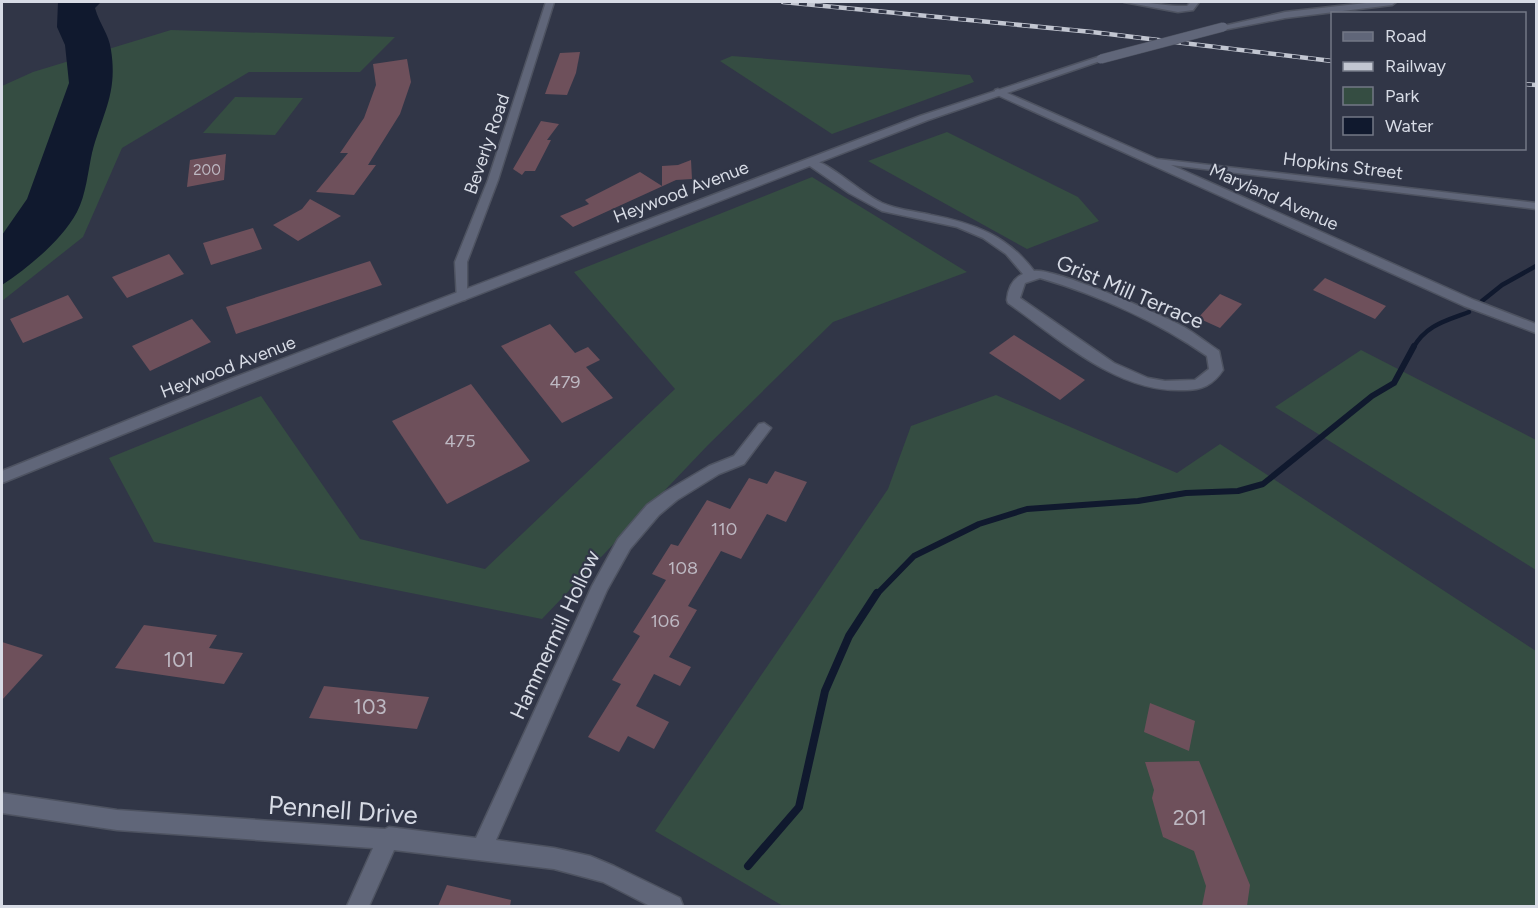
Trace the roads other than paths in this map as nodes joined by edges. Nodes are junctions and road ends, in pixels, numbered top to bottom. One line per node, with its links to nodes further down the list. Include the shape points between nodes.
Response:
1 (550, 2): 10 (street, Beverly Road, via 493,180 460,262)
2 (1128, 2): 3 (street, via 1173,9 1190,8)
3 (1195, 2)
4 (1392, 2): 5 (street, Heywood Avenue, bridge, via 1223,27 1101,59)
5 (998, 92): 6 (street, Maryland Avenue); 7 (street, Heywood Avenue)
6 (1146, 160): 8 (street, Hopkins Street); 11 (street, Maryland Avenue)
7 (811, 162): 9 (street, Grist Mill Terrace, via 873,203 899,213 966,226 996,239 1017,254); 10 (street, Heywood Avenue)
8 (1536, 206)
9 (1030, 275): 9 (street, Grist Mill Terrace, via 1016,283 1013,300 1126,375 1164,386 1184,387 1205,382 1216,370 1214,354 1185,334 1071,283 1049,275)
10 (461, 297): 13 (street, Heywood Avenue)
11 (1536, 329)
12 (764, 428): 16 (street, Hammermill Hollow, via 739,460 671,496 653,510 624,544 600,586)
13 (2, 477)
14 (2, 803): 15 (street, Pennell Drive, via 72,816 178,826)
15 (388, 837): 16 (street, Pennell Drive); 17 (street)
16 (482, 849): 18 (street, Pennell Drive, via 534,855 606,873)
17 (358, 906)
18 (672, 906)

